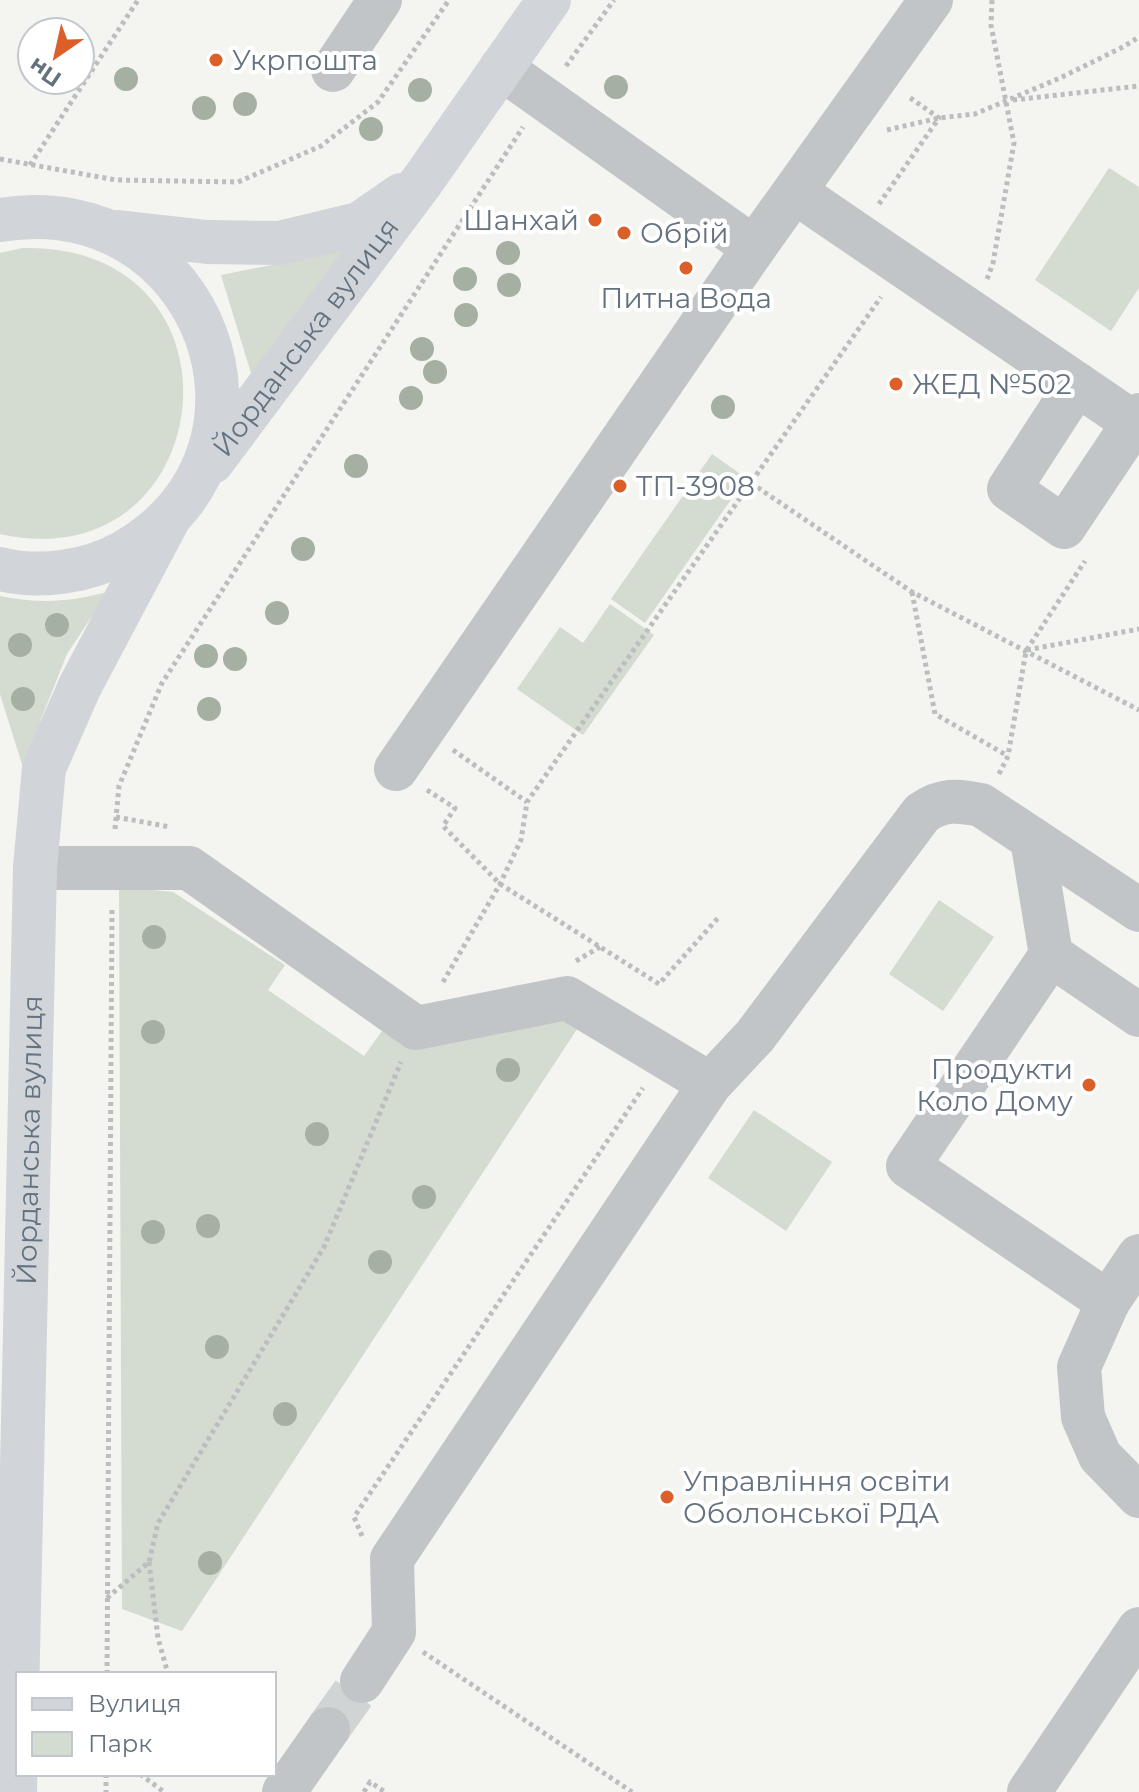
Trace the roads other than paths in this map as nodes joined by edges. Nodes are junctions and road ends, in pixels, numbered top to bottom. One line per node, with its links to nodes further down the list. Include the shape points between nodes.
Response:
1 (380, 0): 5 (lane)
2 (549, 0): 4 (main road, Йорданська вулиця)
3 (931, 0): 7 (lane)
4 (501, 68): 6 (main road, Йорданська вулиця); 12 (lane)
5 (333, 70)
6 (423, 180): 11 (main road, Йорданська вулиця, via 359,224 280,243 207,242); 15 (main road, Йорданська вулиця)
7 (795, 192): 12 (lane); 13 (lane)
8 (0, 207): 9 (main road)
9 (49, 216): 10 (main road); 11 (main road)
10 (0, 220)
11 (110, 231): 15 (main road, via 162,266 199,315 210,344 217,405 213,436 203,466)
12 (754, 248): 17 (lane)
13 (1077, 384): 14 (lane); 14 (lane, via 1009,489 1064,527)
14 (1136, 419)
15 (179, 505): 16 (main road, via 142,541 110,559 40,574); 19 (main road, Йорданська вулиця, via 80,686 44,768)
16 (0, 569)
17 (396, 769)
18 (1032, 839): 20 (lane); 21 (lane); 23 (lane, via 981,805 937,802 922,813 755,1036)
19 (35, 868): 23 (lane, via 189,868 416,1028 567,998); 28 (main road, Йорданська вулиця)
20 (1139, 910)
21 (1051, 955): 22 (lane); 25 (lane, via 908,1166)
22 (1139, 1015)
23 (710, 1084): 29 (lane, via 392,1559 394,1632)
24 (1139, 1256): 25 (lane)
25 (1108, 1302): 26 (lane, via 1079,1367 1083,1417 1100,1456)
26 (1139, 1496)
27 (1139, 1629): 34 (lane)
28 (18, 1672)
29 (362, 1681)
30 (328, 1729): 33 (lane)
31 (16, 1746): 32 (main road, Йорданська вулиця)
32 (15, 1792)
33 (284, 1792)
34 (1029, 1792)

